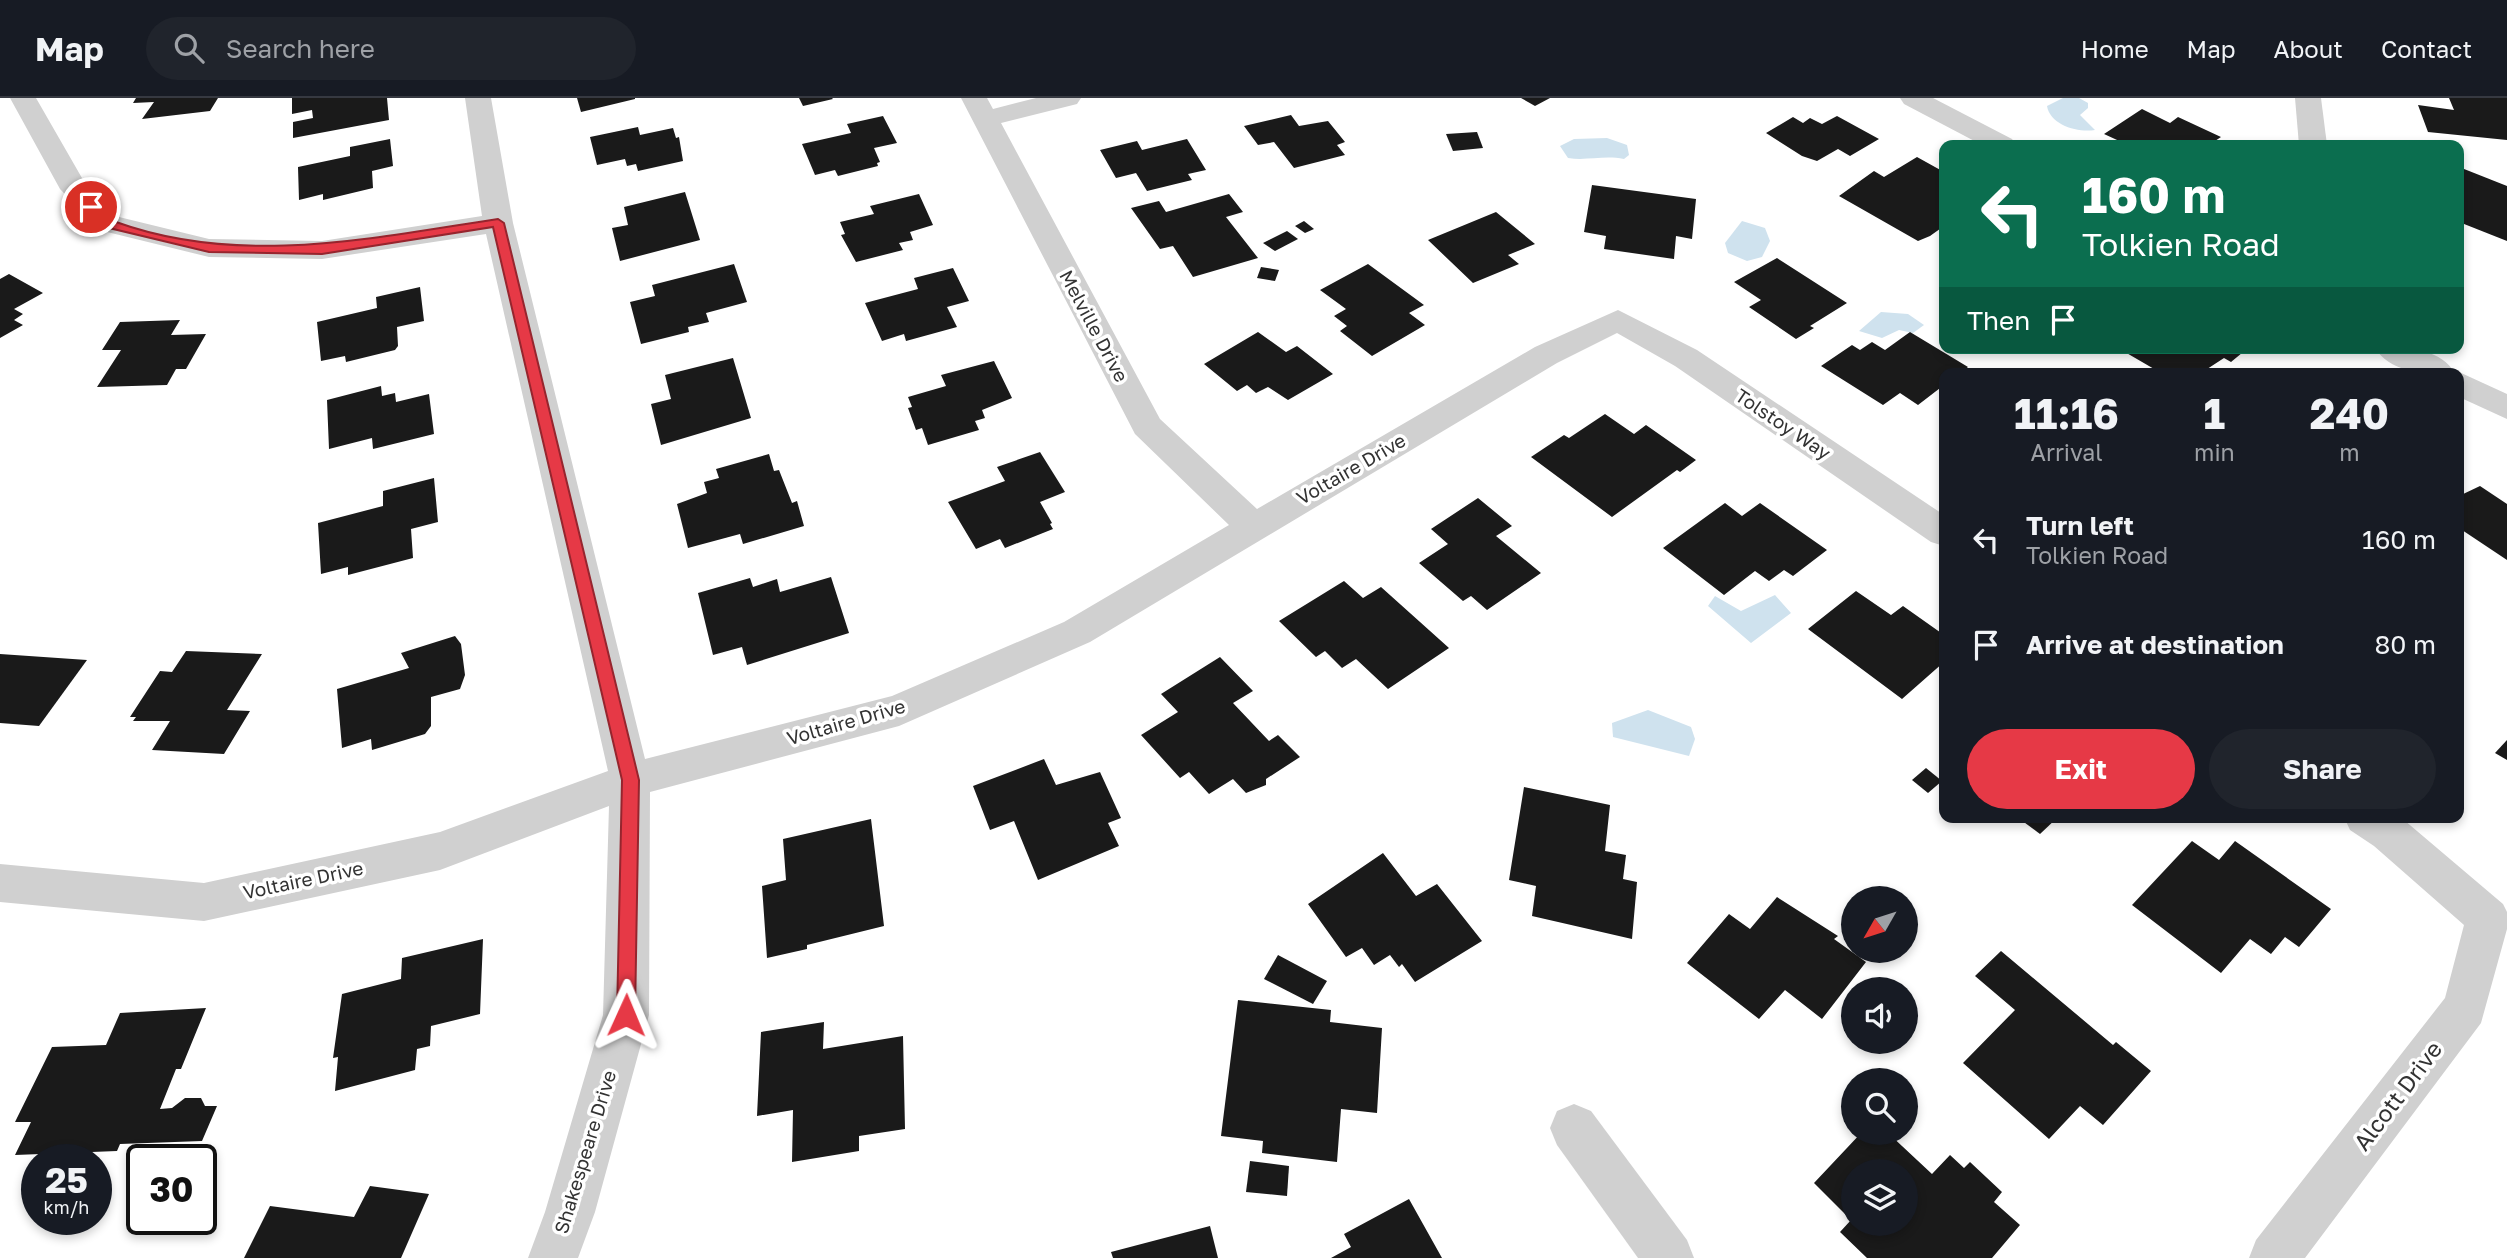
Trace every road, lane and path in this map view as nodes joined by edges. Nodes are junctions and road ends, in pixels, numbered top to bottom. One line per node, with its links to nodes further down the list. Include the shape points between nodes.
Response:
1 (23, 98): 9 (street, via 74,189 109,224 209,248 322,250)
2 (478, 98): 9 (street, Shakespeare Drive)
3 (1069, 98): 6 (street)
4 (1913, 98): 7 (street)
5 (2308, 98): 8 (street)
6 (979, 108): 15 (street, Melville Drive, via 1147,426)
7 (1993, 140)
8 (2312, 140)
9 (498, 223): 17 (street, Shakespeare Drive)
10 (1618, 320): 15 (street, Voltaire Drive, via 1546,355); 16 (street, Tolstoy Way, via 1686,358)
11 (2403, 354): 12 (street)
12 (2429, 368)
13 (2464, 386): 14 (street)
14 (2507, 408)
15 (1252, 526): 17 (street, Voltaire Drive, via 1077,632 900,710)
16 (1939, 530)
17 (631, 780): 19 (street, Voltaire Drive, via 440,851 204,902); 21 (street, Shakespeare Drive, via 626,1015 570,1212)
18 (2374, 823): 23 (street, Alcott Drive, via 2488,918 2465,1008)
19 (0, 884)
20 (1574, 1128): 22 (street)
21 (552, 1258)
22 (1669, 1258)
23 (2274, 1258)

